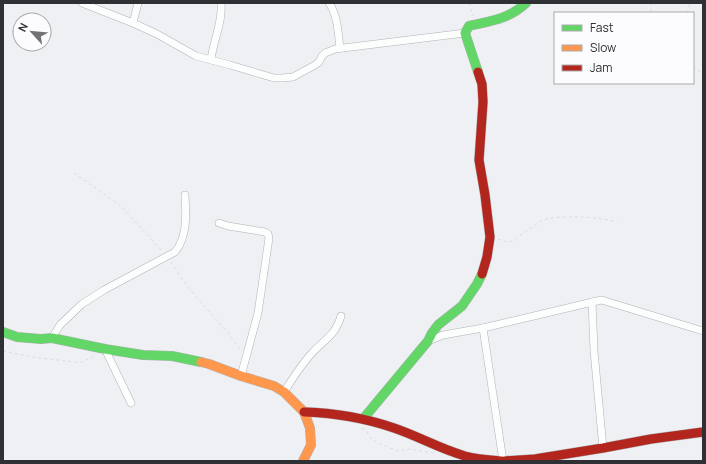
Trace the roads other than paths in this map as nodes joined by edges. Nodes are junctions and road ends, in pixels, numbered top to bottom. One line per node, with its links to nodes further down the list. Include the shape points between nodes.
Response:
1 (82, 3): 6 (street)
2 (138, 3): 6 (street)
3 (221, 3): 9 (street, via 218,33)
4 (329, 3): 8 (street, via 336,18)
5 (526, 3): 7 (street, via 507,17 467,28)
6 (133, 23): 9 (street, via 196,56)
7 (465, 33): 8 (street); 18 (street, via 482,84 479,160 490,237 487,258 477,284 462,306 438,325)
8 (340, 48): 9 (street, via 325,53 317,63 296,75 282,78)
9 (211, 60)
10 (185, 194): 17 (street, via 184,234 175,252 82,304 60,325)
11 (219, 223): 20 (street, via 265,232 269,238 258,313)
12 (592, 302): 14 (street); 15 (street, via 605,300); 26 (street)
13 (341, 316): 21 (street, via 334,332 304,362)
14 (483, 328): 18 (street, via 443,335); 28 (street)
15 (703, 331)
16 (3, 332): 17 (street, via 17,337)
17 (52, 338): 19 (street)
18 (428, 341): 24 (street)
19 (105, 350): 20 (street, via 172,356 209,364); 22 (street)
20 (241, 376): 21 (street, via 274,386)
21 (284, 392): 23 (street)
22 (131, 403)
23 (304, 412): 24 (street, via 321,412); 27 (street, via 312,437)
24 (362, 423): 28 (street, via 394,428 474,458)
25 (703, 432): 26 (street)
26 (603, 448): 28 (street)
27 (303, 461)
28 (503, 461)

